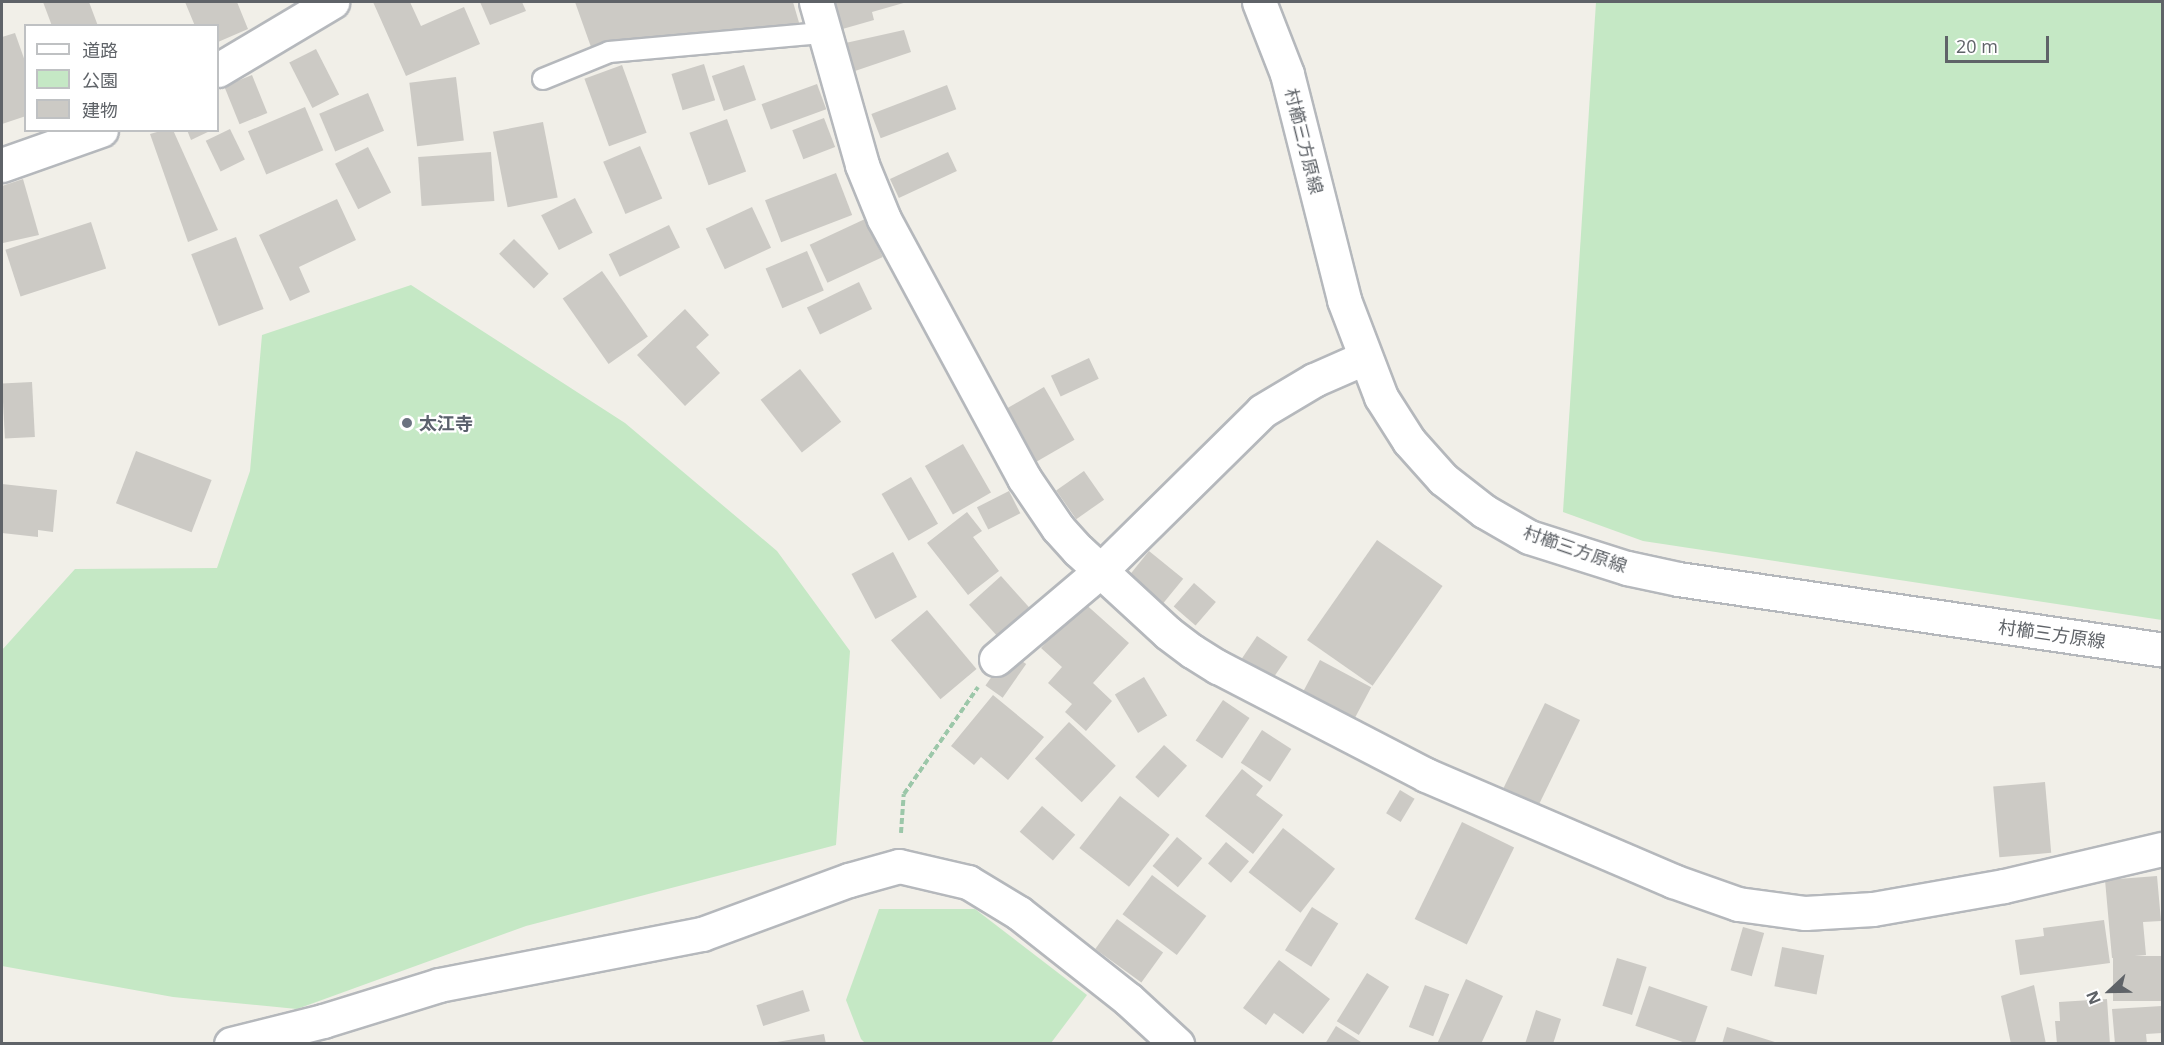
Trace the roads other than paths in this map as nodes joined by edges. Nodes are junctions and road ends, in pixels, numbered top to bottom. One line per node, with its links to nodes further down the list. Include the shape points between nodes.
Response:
1 (332, 2): 5 (street)
2 (816, 2): 4 (street)
3 (1259, 2): 9 (street, 村櫛三方原線, via 1287,74 1344,300)
4 (824, 33): 6 (lane, via 609,52); 10 (street, via 862,165 884,219 1024,478 1058,528)
5 (219, 69)
6 (543, 79)
7 (95, 132): 8 (street)
8 (2, 165)
9 (1365, 358): 10 (street, via 1305,384 1262,411); 11 (street, 村櫛三方原線, via 1381,397 1409,441 1443,479 1484,512 1529,537 1678,579)
10 (1099, 572): 12 (street); 13 (street, via 1168,633 1218,668 1426,775 1673,881 1738,904 1805,914 1873,909 2004,886)
11 (2163, 650)
12 (996, 659)
13 (2163, 849)
14 (231, 1044): 15 (street, via 323,1022 439,985 702,934 849,880 899,866 968,882 1019,913 1128,999)
15 (1177, 1044)

